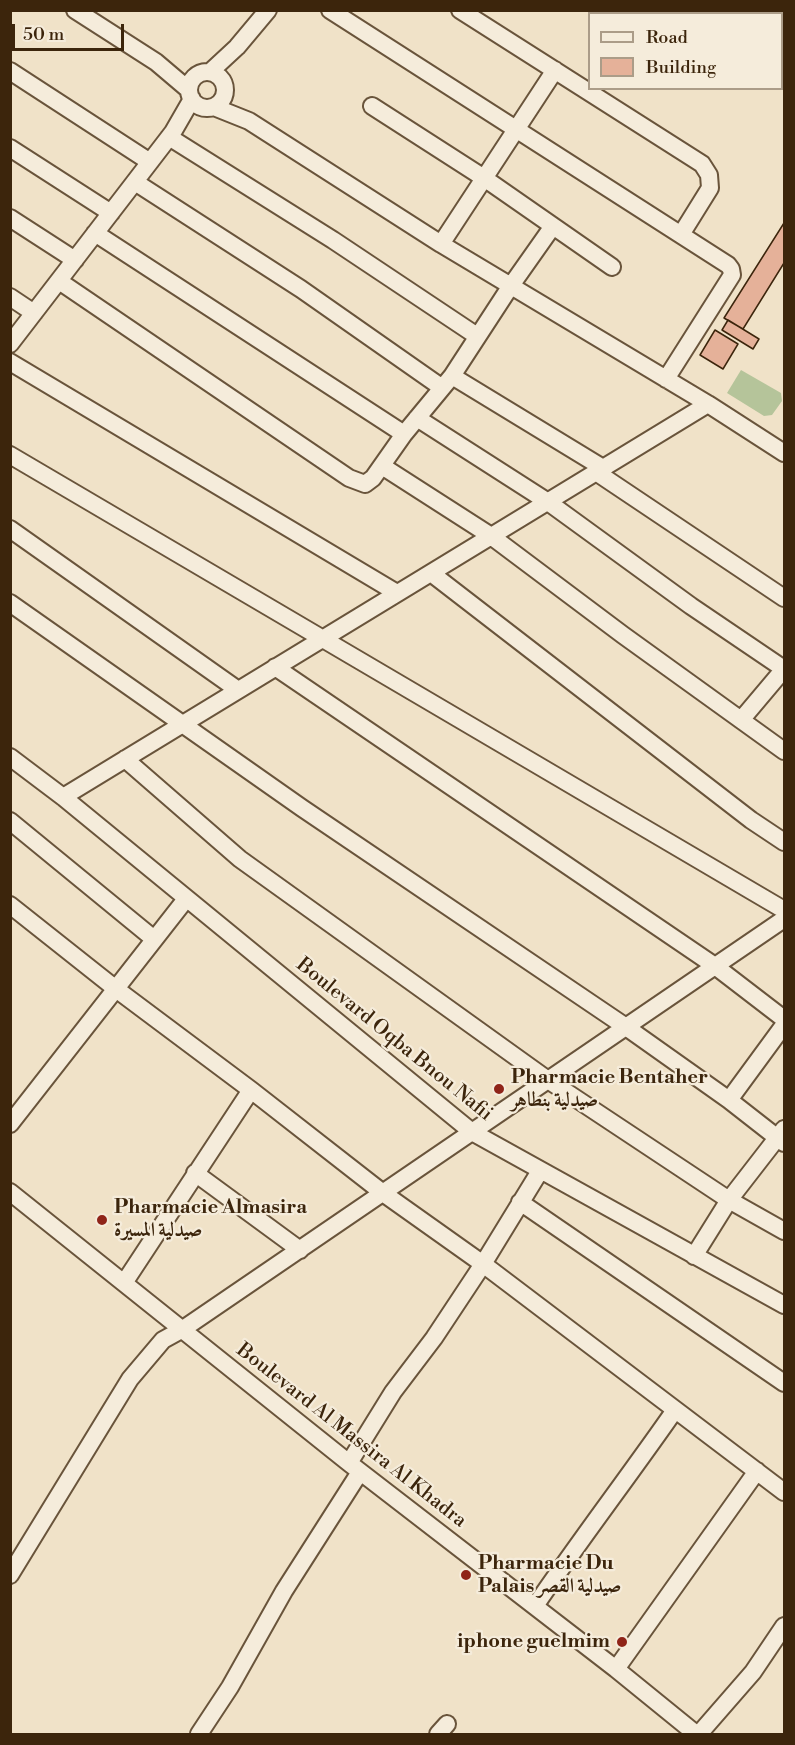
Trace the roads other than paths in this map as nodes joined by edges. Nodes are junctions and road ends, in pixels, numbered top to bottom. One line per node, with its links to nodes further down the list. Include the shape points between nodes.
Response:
1 (75, 10): 7 (street)
2 (268, 10): 7 (street)
3 (330, 10): 9 (street)
4 (460, 10): 6 (street)
5 (10, 70): 12 (street)
6 (555, 70): 9 (street); 19 (street, via 702,164 709,175 710,188)
7 (207, 91): 10 (street); 20 (street)
8 (372, 106): 13 (street)
9 (517, 128): 13 (street); 19 (street)
10 (171, 134): 12 (street); 27 (street)
11 (10, 148): 15 (street)
12 (150, 162): 14 (street)
13 (484, 178): 17 (street); 20 (street)
14 (135, 182): 15 (street); 31 (street)
15 (111, 213): 18 (street)
16 (10, 218): 21 (street)
17 (553, 226): 22 (street); 24 (street)
18 (95, 233): 21 (street); 34 (street)
19 (682, 233): 30 (street, via 728,265 732,275)
20 (441, 244): 24 (street)
21 (75, 260): 23 (street)
22 (612, 267)
23 (59, 281): 26 (street); 37 (street, via 349,478 365,484)
24 (510, 286): 27 (street); 30 (street)
25 (10, 297): 26 (street)
26 (34, 313): 28 (street)
27 (477, 336): 31 (street)
28 (10, 344)
29 (10, 362): 43 (street)
30 (666, 379): 32 (street)
31 (446, 382): 33 (street); 38 (street)
32 (708, 404): 35 (street); 38 (street)
33 (417, 418): 34 (street); 39 (street)
34 (404, 434): 37 (street)
35 (784, 453)
36 (10, 455): 46 (street)
37 (382, 466): 41 (street)
38 (599, 470): 39 (street); 44 (street)
39 (548, 502): 41 (street); 48 (street)
40 (10, 529): 49 (street)
41 (491, 536): 42 (street); 50 (street)
42 (431, 573): 43 (street); 57 (street)
43 (397, 593): 46 (street)
44 (784, 598)
45 (10, 603): 51 (street)
46 (324, 638): 47 (street); 60 (street)
47 (275, 668): 49 (street); 63 (street)
48 (784, 669): 50 (street)
49 (238, 690): 51 (street)
50 (741, 720): 52 (street)
51 (183, 723): 54 (street); 66 (street)
52 (784, 751)
53 (10, 757): 55 (street, Boulevard Oqba Bnou Nafii)
54 (125, 759): 55 (street); 67 (street, via 240,859)
55 (63, 797): 58 (street, Boulevard Oqba Bnou Nafii)
56 (10, 821): 62 (street)
57 (784, 842)
58 (186, 899): 62 (street); 71 (street, Boulevard Oqba Bnou Nafii)
59 (10, 905): 64 (street)
60 (784, 910)
61 (784, 919): 63 (street)
62 (154, 939): 64 (street)
63 (715, 966): 65 (street); 66 (street)
64 (116, 989): 68 (street); 70 (street)
65 (784, 1018): 69 (street)
66 (626, 1027): 67 (street); 69 (street)
67 (548, 1080): 71 (street); 77 (street)
68 (251, 1090): 74 (street); 76 (street)
69 (729, 1100): 72 (street)
70 (10, 1124)
71 (472, 1132): 73 (street, Boulevard Oqba Bnou Nafii); 76 (street)
72 (782, 1137): 77 (street)
73 (540, 1171): 78 (street); 81 (street, Boulevard Oqba Bnou Nafii)
74 (195, 1173): 80 (street); 83 (street)
75 (10, 1192): 83 (street, Boulevard Al Massira Al Khadra)
76 (383, 1193): 80 (street); 82 (street)
77 (729, 1200): 79 (street); 81 (street)
78 (520, 1202): 82 (street); 86 (street)
79 (784, 1231)
80 (300, 1250): 85 (street)
81 (694, 1256): 84 (street, Boulevard Oqba Bnou Nafii)
82 (483, 1264): 87 (street); 88 (street, via 393,1392)
83 (124, 1283): 85 (street, Boulevard Al Massira Al Khadra)
84 (784, 1305)
85 (183, 1329): 88 (street, Boulevard Al Massira Al Khadra); 91 (street, via 163,1340 130,1379)
86 (784, 1383)
87 (675, 1410): 89 (street); 92 (street)
88 (355, 1468): 92 (street, Boulevard Al Massira Al Khadra); 95 (street)
89 (757, 1471): 90 (street); 94 (street)
90 (782, 1484)
91 (10, 1575)
92 (535, 1606): 94 (street, Boulevard Al Massira Al Khadra)
93 (784, 1626): 96 (street, via 753,1672)
94 (616, 1669): 96 (street, Boulevard Al Massira Al Khadra)
95 (199, 1734)
96 (698, 1734)

